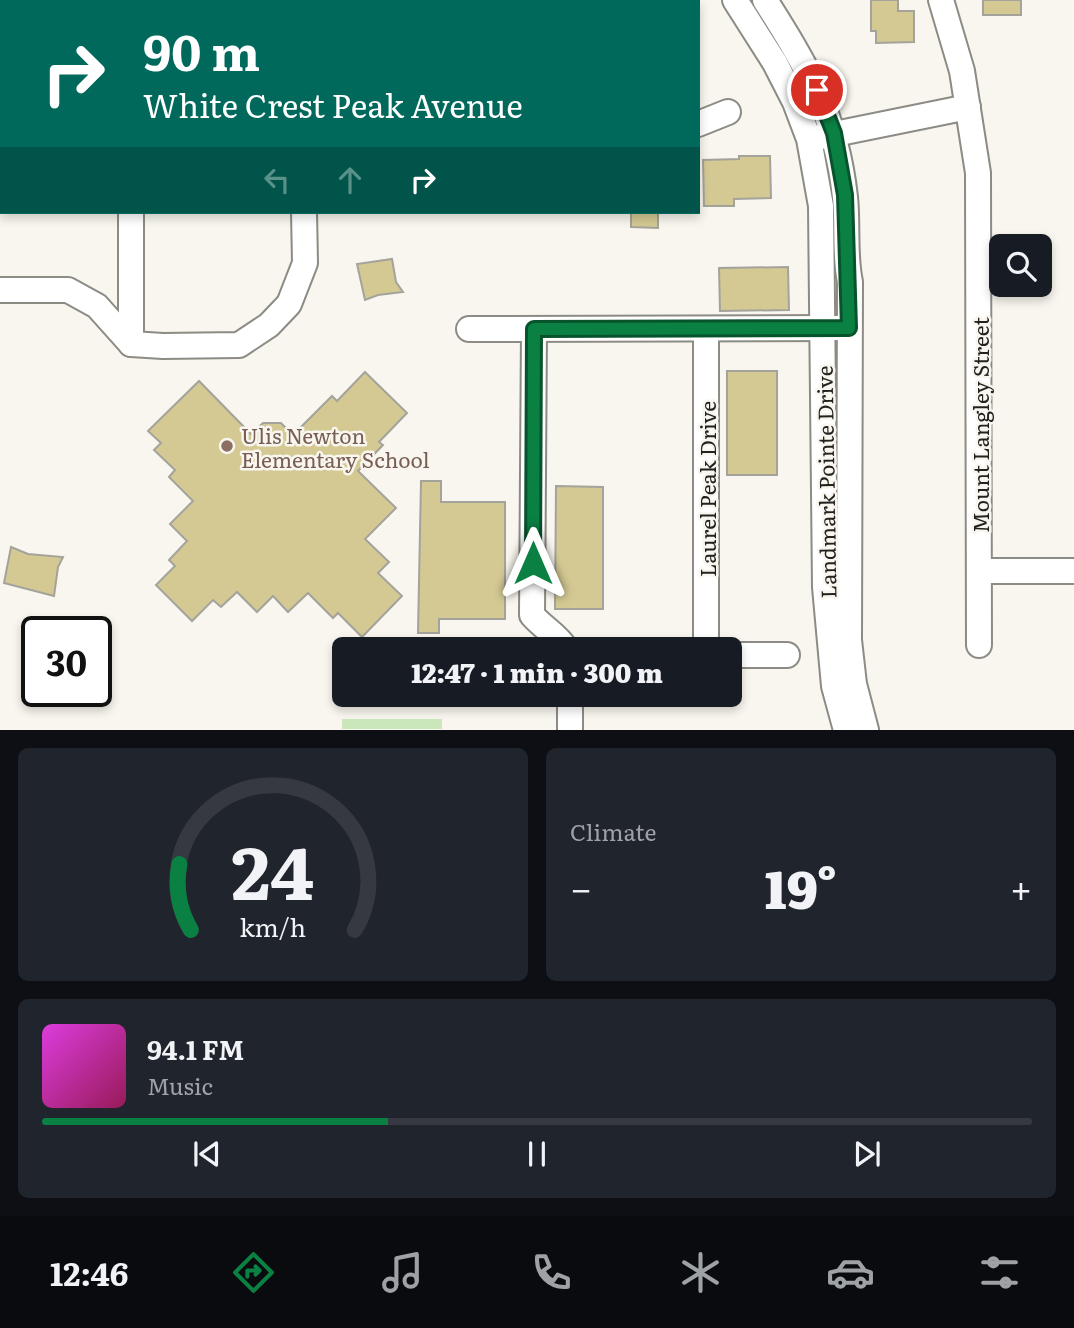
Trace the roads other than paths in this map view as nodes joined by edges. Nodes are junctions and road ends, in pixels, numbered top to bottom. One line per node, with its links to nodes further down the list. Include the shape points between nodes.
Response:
1 (735, 0): 8 (street, Landmark Pointe Drive, via 775,64)
2 (765, 0): 7 (street, Landmark Pointe Drive, via 810,76)
3 (941, 0): 4 (street, Mount Langley Street)
4 (968, 107): 7 (street); 18 (street, Mount Langley Street, via 978,173)
5 (728, 112): 6 (street)
6 (700, 123)
7 (834, 133): 8 (street); 13 (street, Landmark Pointe Drive, via 846,209)
8 (809, 139): 12 (street, Landmark Pointe Drive, via 821,206)
9 (131, 214): 17 (street)
10 (304, 214): 17 (street, via 305,263 289,304 269,325 239,345)
11 (0, 290): 17 (street, via 68,290 97,306)
12 (823, 328): 13 (street); 16 (street); 27 (street, Landmark Pointe Drive, via 825,587 834,686)
13 (849, 328): 28 (street, Landmark Pointe Drive, via 849,640)
14 (469, 329): 15 (street)
15 (534, 329): 16 (street); 20 (street, via 532,615)
16 (705, 329): 21 (street, Laurel Peak Drive)
17 (131, 344)
18 (980, 571): 19 (street); 22 (street, Mount Langley Street)
19 (1074, 571)
20 (558, 637)
21 (706, 637)
22 (979, 645)
23 (742, 655): 24 (street)
24 (787, 655)
25 (569, 707): 26 (street)
26 (570, 730)
27 (846, 730)
28 (866, 730)

